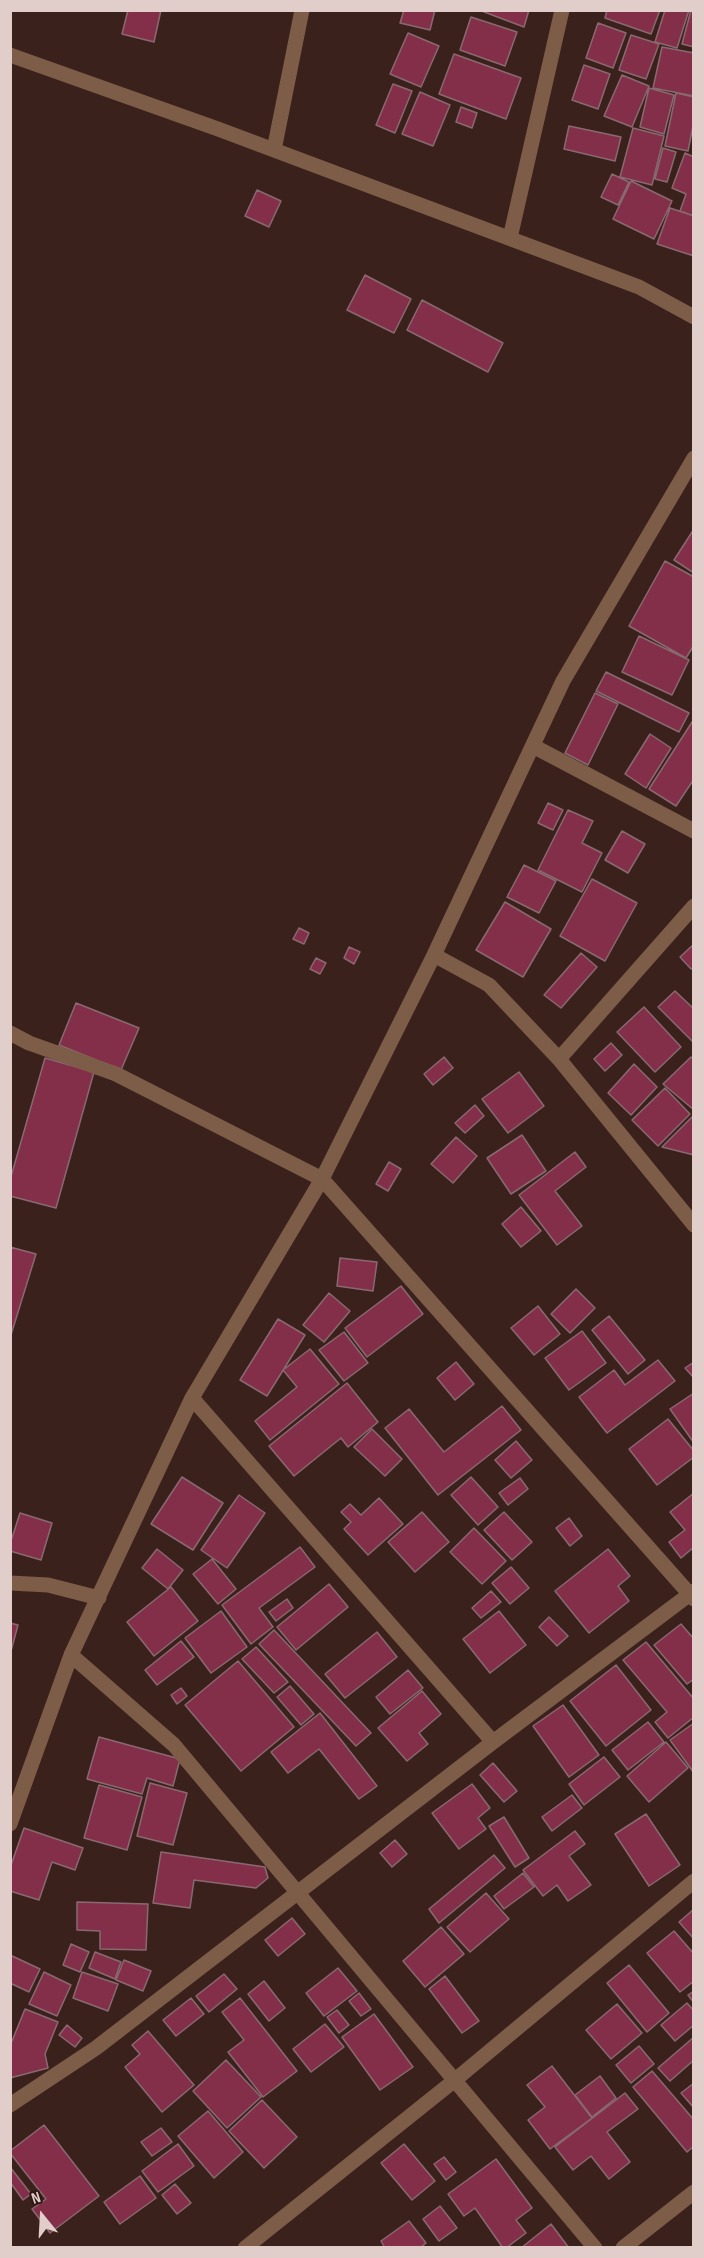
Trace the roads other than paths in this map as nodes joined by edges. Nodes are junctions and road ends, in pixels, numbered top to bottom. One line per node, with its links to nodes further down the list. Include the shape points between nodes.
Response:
1 (302, 10): 4 (street)
2 (562, 10): 5 (street)
3 (10, 55): 4 (street)
4 (274, 150): 5 (street)
5 (510, 238): 6 (street, via 639,287)
6 (693, 317)
7 (693, 458): 8 (street, via 563,681)
8 (532, 746): 9 (street); 11 (street)
9 (693, 831)
10 (693, 906): 13 (street)
11 (434, 955): 13 (street, via 489,985); 14 (street)
12 (10, 1034): 14 (street, via 116,1074)
13 (559, 1059): 15 (street)
14 (322, 1179): 16 (street); 18 (street)
15 (693, 1225)
16 (192, 1398): 19 (street); 21 (street)
17 (10, 1583): 19 (street, via 48,1585)
18 (692, 1595): 21 (street)
19 (99, 1598): 20 (street)
20 (71, 1655): 22 (street); 24 (street, via 174,1745)
21 (493, 1742): 24 (street)
22 (10, 1824)
23 (693, 1881): 25 (street)
24 (299, 1892): 25 (street); 26 (street, via 96,2048)
25 (455, 2080): 28 (street); 29 (street)
26 (10, 2105)
27 (693, 2192): 30 (street)
28 (245, 2247)
29 (595, 2247)
30 (623, 2247)

